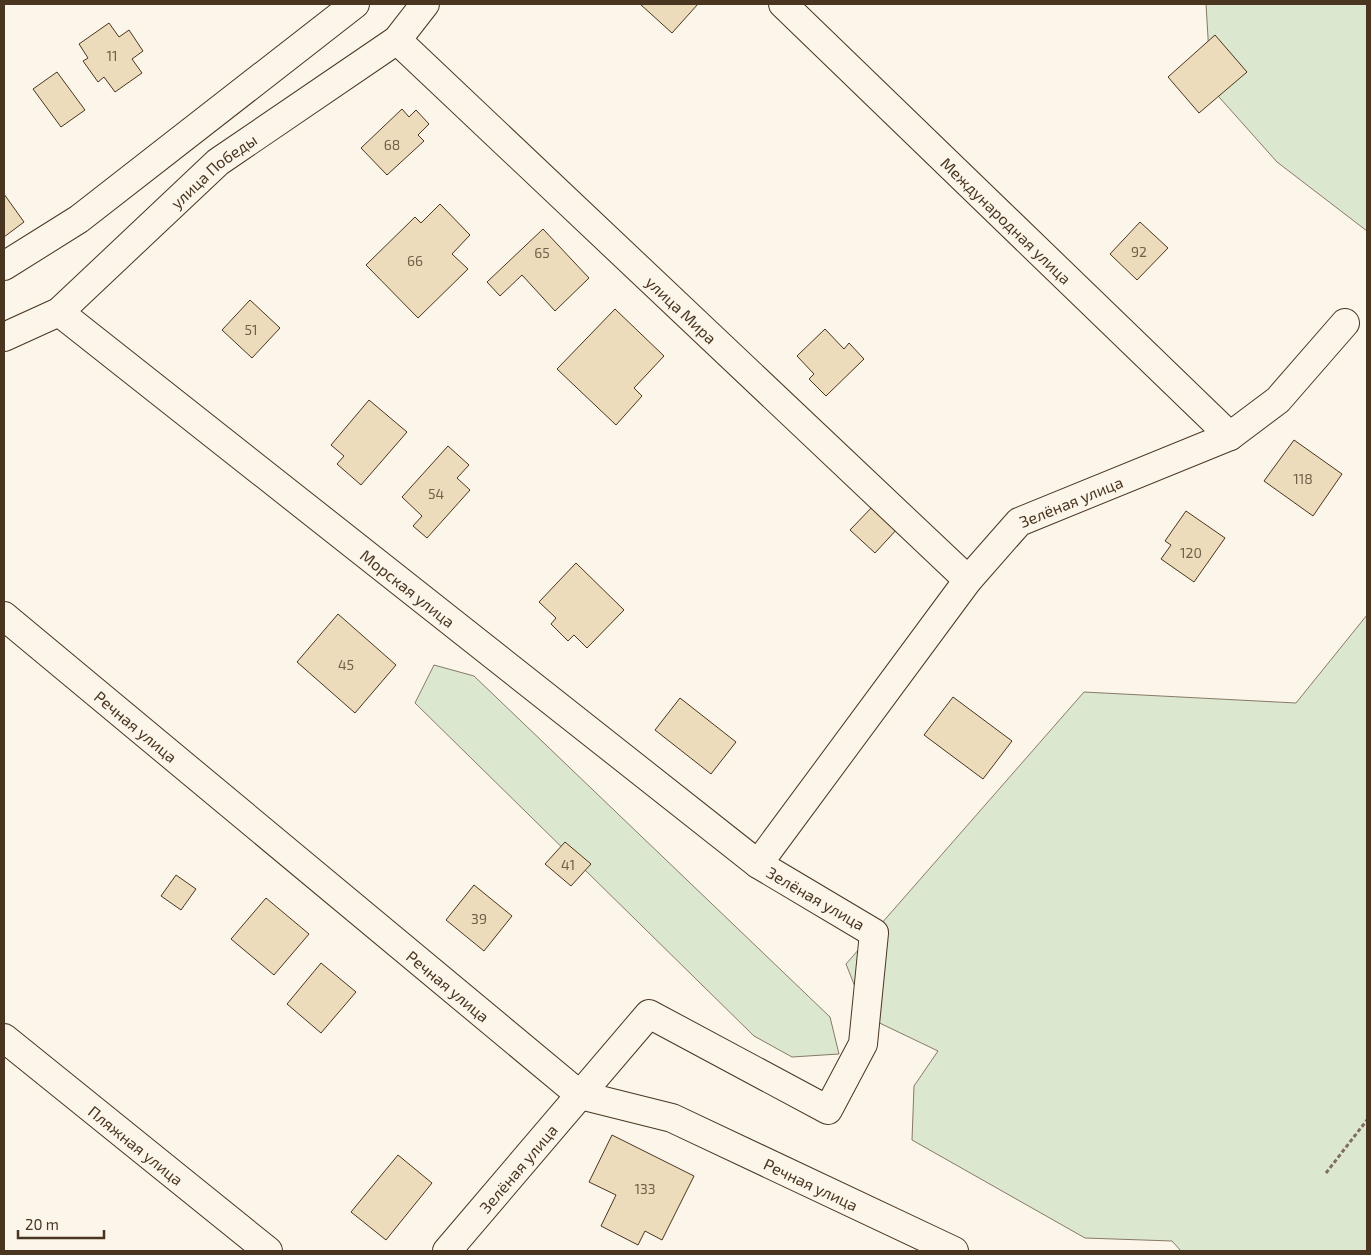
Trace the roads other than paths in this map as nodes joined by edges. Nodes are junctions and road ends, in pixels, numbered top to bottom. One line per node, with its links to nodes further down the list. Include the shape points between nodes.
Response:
1 (355, 4): 5 (street, via 79,219)
2 (425, 4): 4 (street, улица Победы)
3 (784, 4): 9 (street, Международная улица)
4 (397, 40): 6 (street, улица Победы, via 218,162); 10 (street, улица Мира)
5 (4, 266)
6 (59, 312): 8 (street, улица Победы); 12 (street, Морская улица)
7 (1346, 322): 9 (street, Зелёная улица, via 1278,400)
8 (4, 337)
9 (1230, 436): 10 (street, Зелёная улица, via 1019,522)
10 (968, 580): 12 (street, Зелёная улица)
11 (4, 616): 14 (street, Речная улица)
12 (758, 864): 14 (street, Зелёная улица, via 874,932 863,1044 828,1110 649,1014)
13 (4, 1038): 15 (street, Пляжная улица)
14 (580, 1095): 16 (street, Зелёная улица); 17 (street, Речная улица, via 672,1118)
15 (268, 1251)
16 (447, 1251)
17 (954, 1251)

